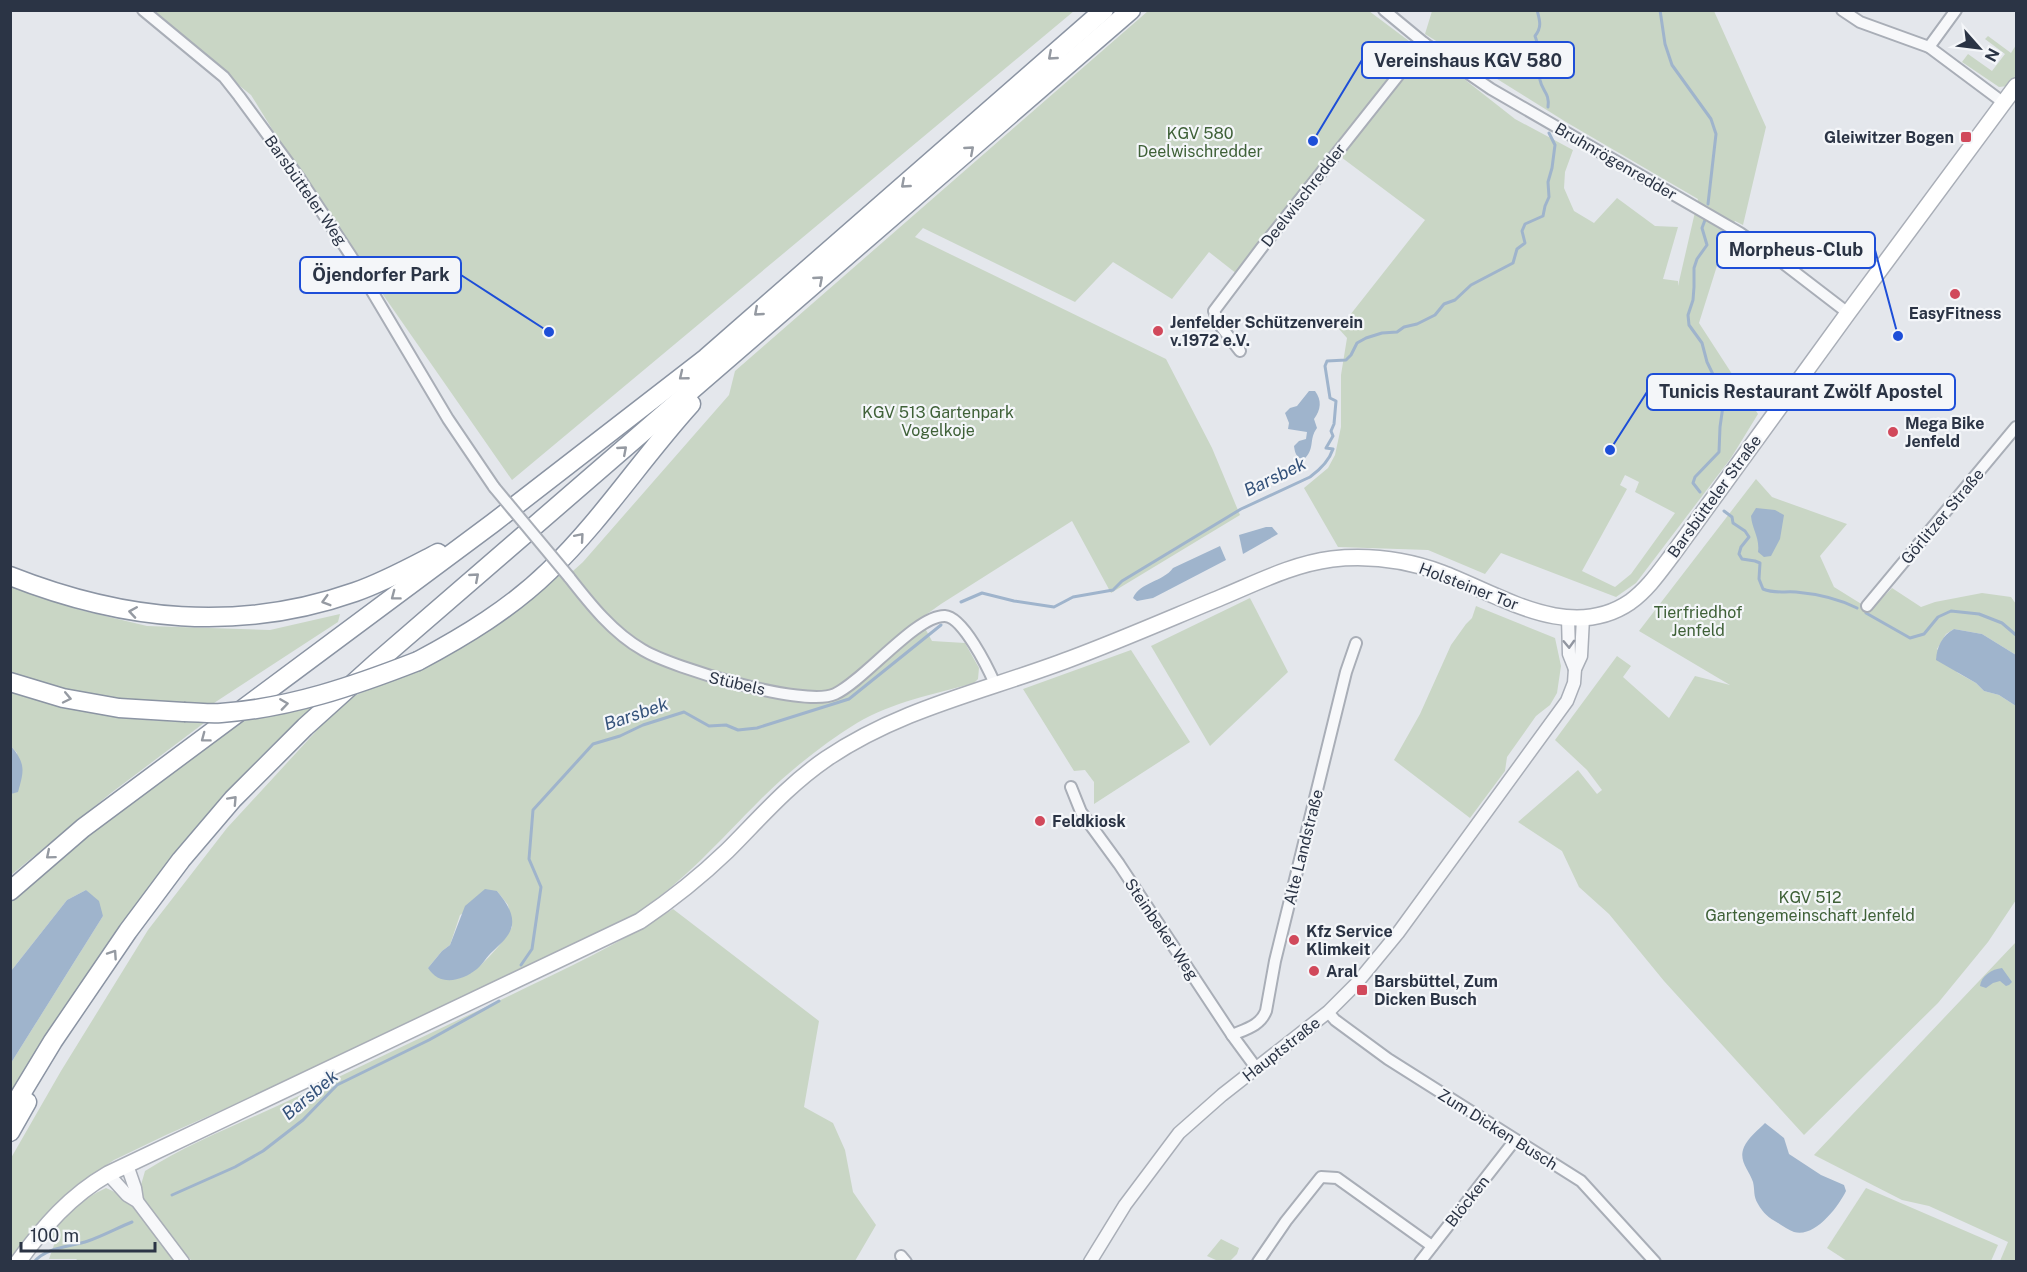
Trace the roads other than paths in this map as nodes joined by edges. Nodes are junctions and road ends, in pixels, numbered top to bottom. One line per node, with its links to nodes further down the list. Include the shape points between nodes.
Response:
1 (143, 10): 15 (street, Barsbütteler Weg, via 232,86 351,256 448,419)
2 (1104, 10): 16 (highway, one-way to 16, via 706,358)
3 (1131, 10): 12 (highway, one-way to 3)
4 (1384, 10): 7 (street, Bruhnrögenredder)
5 (1842, 10): 8 (street, via 1860,22)
6 (1956, 10): 8 (street)
7 (1424, 43): 11 (street, Bruhnrögenredder, via 1491,89 1740,233); 13 (street, Deelwischredder, via 1214,311)
8 (1929, 47): 10 (street)
9 (2016, 86): 10 (main road, Barsbütteler Straße)
10 (2004, 103): 11 (main road, Barsbütteler Straße)
11 (1848, 312): 19 (main road, Barsbütteler Straße, via 1653,580 1621,607 1602,615)
12 (759, 332): 21 (highway, one-way to 12, bridge, via 63,698 119,708 220,713 299,702 418,661 509,605 548,572 601,514 674,423); 25 (highway, one-way to 12, via 181,860 305,727)
13 (1240, 351)
14 (2016, 427): 18 (street, Görlitzer Straße)
15 (494, 487): 22 (street, Stübels, bridge, via 620,634 665,661 775,692 810,697 834,694 921,625 935,617 948,616 959,623)
16 (493, 524): 17 (highway, one-way to 17, via 389,579 311,605 258,614 209,618 142,613 79,601); 24 (highway, one-way to 24, via 83,828)
17 (10, 576)
18 (1866, 606)
19 (1576, 618): 22 (main road, Holsteiner Tor, via 1530,609 1440,572 1407,563 1380,558 1334,559 1286,570 1068,660); 26 (street, Hauptstraße, via 1581,656 1568,701 1398,933)
20 (1356, 643): 27 (street, Alte Landstraße, via 1280,941 1266,1011 1258,1024)
21 (10, 682)
22 (995, 684): 32 (main road, Holsteiner Tor, via 901,718 827,758 769,807 708,869 640,921)
23 (1071, 787): 27 (street, Steinbeker Weg, via 1081,812)
24 (10, 891)
25 (81, 1003): 29 (highway); 30 (highway)
26 (1328, 1012): 28 (street, Hauptstraße); 31 (street, Zum Dicken Busch, via 1388,1059)
27 (1232, 1035): 28 (street, Steinbeker Weg)
28 (1257, 1069): 38 (street, Hauptstraße, via 1179,1133 1125,1205)
29 (10, 1112)
30 (10, 1132)
31 (1515, 1140): 35 (street, Blöcken); 41 (street, Zum Dicken Busch, via 1581,1181)
32 (127, 1165): 33 (main road, Holsteiner Tor); 34 (street)
33 (108, 1174): 34 (street); 36 (main road, Holsteiner Tor, via 69,1202)
34 (137, 1201): 37 (street)
35 (1432, 1246): 39 (street, via 1337,1178 1321,1177); 40 (street, Blöcken)
36 (18, 1262)
37 (183, 1262)
38 (1090, 1262)
39 (1258, 1262)
40 (1420, 1262)
41 (1655, 1262)

